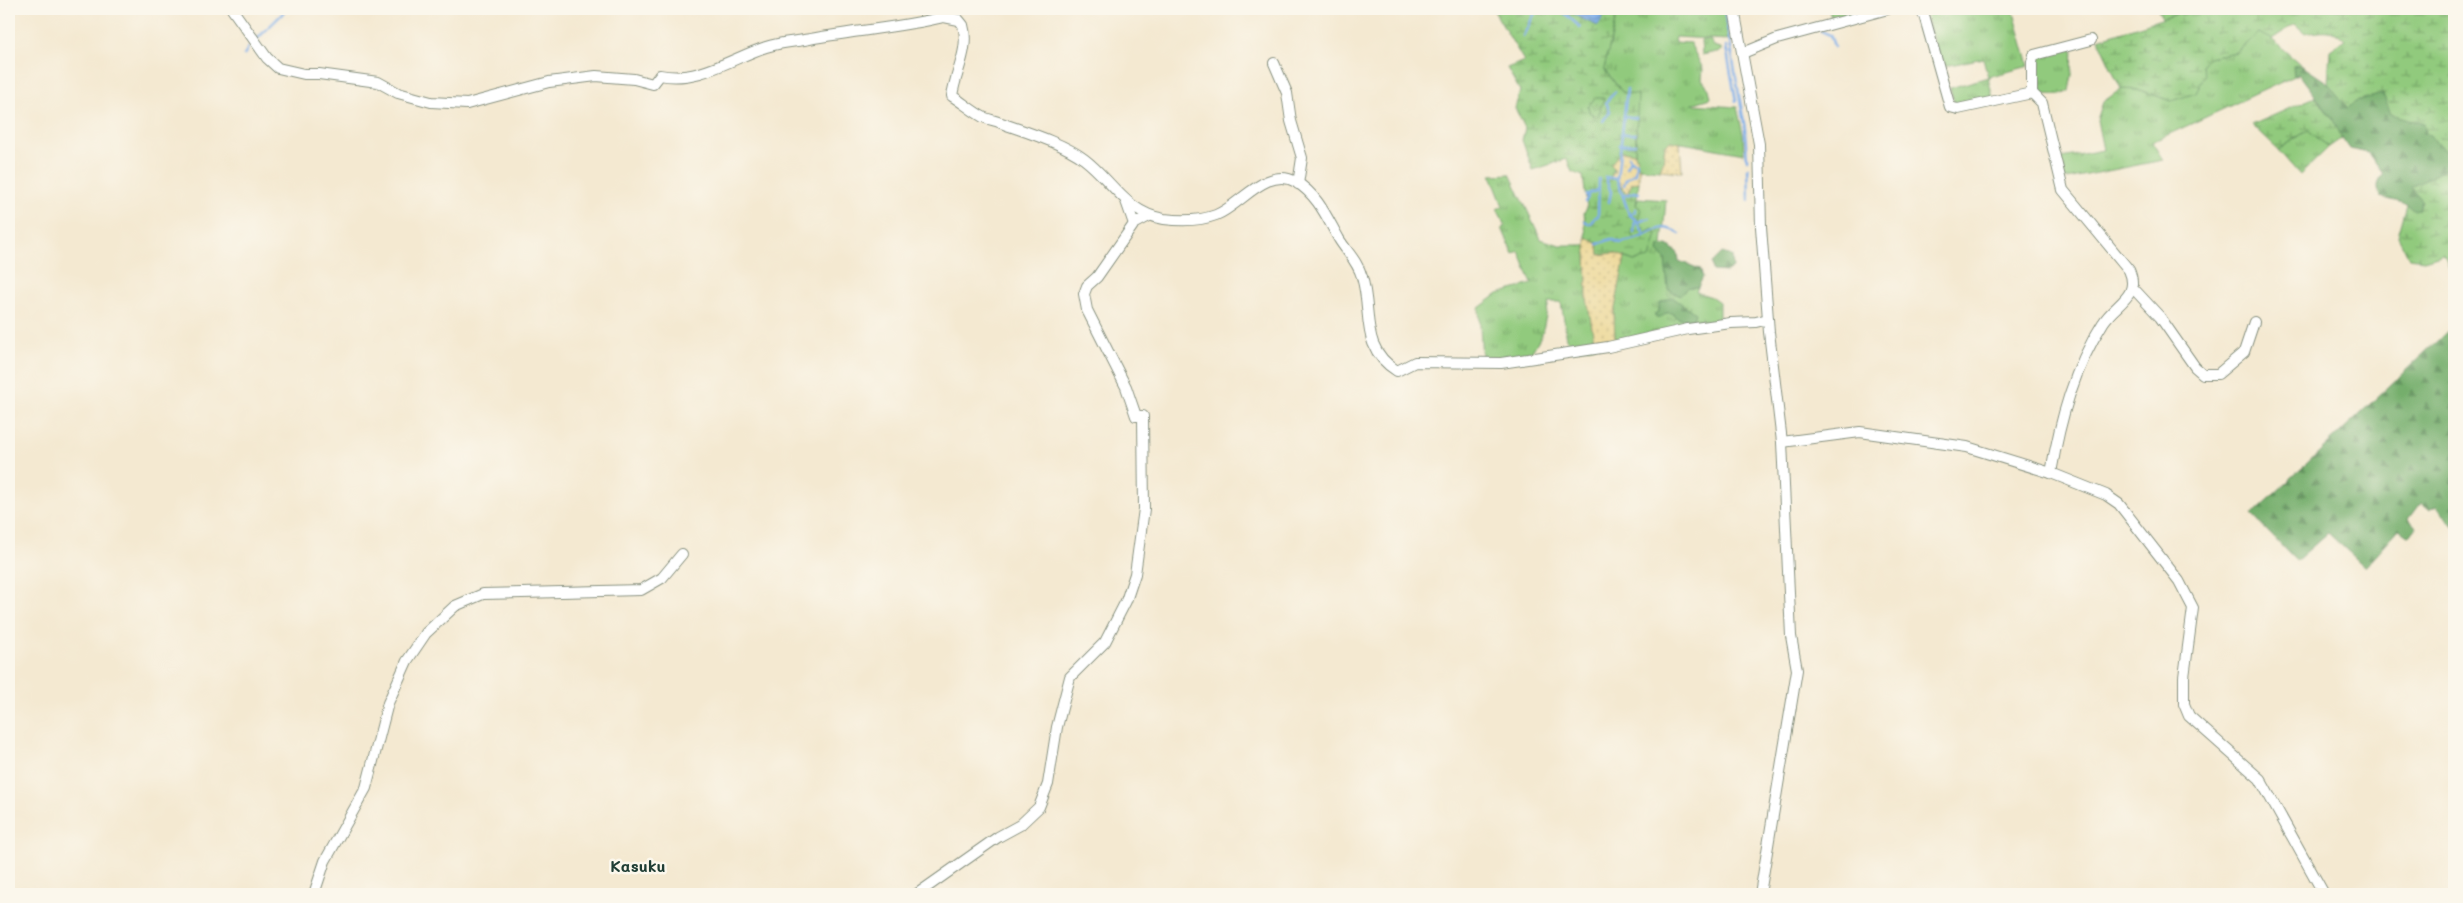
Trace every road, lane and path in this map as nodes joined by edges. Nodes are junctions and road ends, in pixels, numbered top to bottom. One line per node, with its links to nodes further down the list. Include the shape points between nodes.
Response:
1 (232, 9): 10 (street, via 267,58 278,68 378,82 398,93 449,104 467,104 549,82 596,76 653,84 660,75 686,76 704,72 767,47 828,34 954,18 963,25 964,40 952,96 983,117 1084,159)
2 (1734, 9): 6 (street)
3 (1888, 9): 6 (street, via 1777,39)
4 (1919, 9): 8 (street, via 1924,15 1950,107 1958,109)
5 (2091, 40): 8 (street, via 2034,55)
6 (1743, 53): 14 (street, via 1759,144)
7 (1274, 62): 9 (street, via 1287,93 1302,158)
8 (2032, 93): 13 (street, via 2042,103 2063,190 2129,270)
9 (1298, 184): 11 (street, via 1282,178 1271,181 1211,217 1184,220); 14 (street, via 1322,207 1359,269 1371,343 1385,364 1398,371 1415,362 1501,364 1608,347 1688,329)
10 (1126, 201): 11 (street); 12 (street)
11 (1149, 216): 12 (street)
12 (1134, 224): 20 (street, via 1084,294 1087,310 1126,387 1136,416 1143,416 1144,509 1135,574 1126,601 1104,642 1070,677 1056,727 1048,784 1039,806 1020,825)
13 (2133, 288): 15 (street, via 2160,316 2203,374 2218,374 2244,352); 17 (street, via 2104,320 2080,366 2063,411)
14 (1768, 319): 16 (street)
15 (2254, 322)
16 (1782, 442): 17 (street, via 1860,432 1967,448); 21 (street, via 1792,636 1797,670)
17 (2051, 473): 22 (street, via 2106,495 2119,504 2180,581 2193,608 2184,677 2186,710 2196,724 2260,779)
18 (682, 554): 19 (street, via 662,578 641,590 483,594 455,606 426,633 407,661 388,703 366,788 325,861)
19 (314, 894)
20 (917, 894)
21 (1760, 894)
22 (2324, 894)

